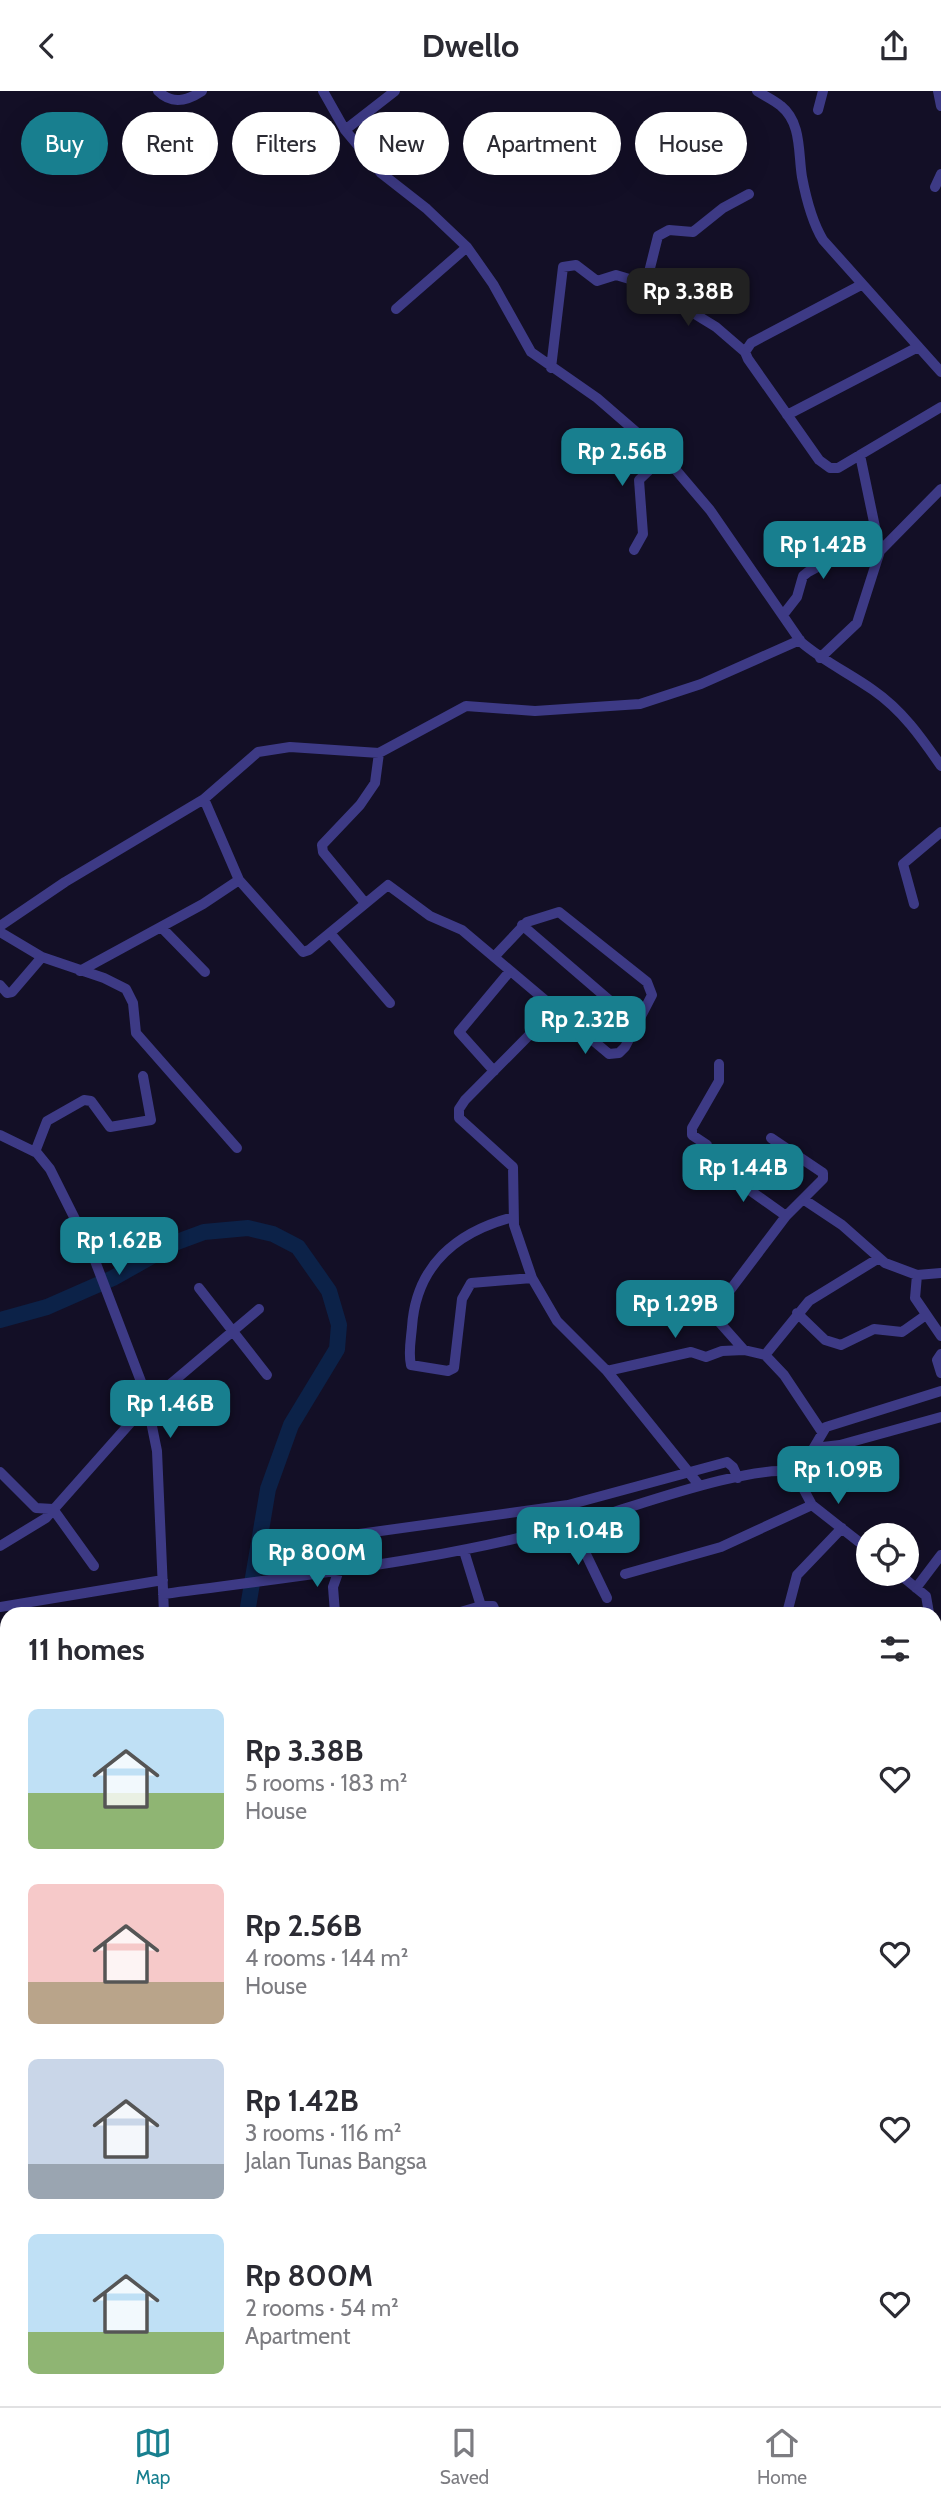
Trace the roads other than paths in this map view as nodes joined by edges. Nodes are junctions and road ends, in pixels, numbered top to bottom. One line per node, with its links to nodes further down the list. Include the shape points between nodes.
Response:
1 (158, 91): 2 (street, via 168,100 181,101)
2 (202, 91)
3 (396, 91): 10 (street)
4 (757, 91): 16 (street, via 782,107 793,124 817,230)
5 (822, 91): 9 (street)
6 (938, 91): 8 (street)
7 (325, 92): 10 (street)
8 (941, 106)
9 (818, 110)
10 (345, 129): 14 (street, via 381,173)
11 (941, 174): 12 (street)
12 (935, 187)
13 (749, 194): 15 (street, via 693,232 661,233)
14 (467, 247): 17 (street); 20 (street, via 531,352)
15 (646, 284): 19 (street, via 716,327); 20 (street, via 616,275 597,281 576,265 562,267)
16 (861, 285): 18 (street); 19 (street, via 751,343)
17 (396, 309)
18 (918, 347): 21 (street); 23 (street)
19 (745, 352): 23 (street)
20 (551, 368): 25 (street, via 597,398)
21 (941, 372)
22 (941, 407): 24 (street)
23 (787, 415): 24 (street, via 826,467 838,468)
24 (860, 455): 28 (street)
25 (664, 456): 27 (street, via 639,480 643,534); 29 (street, via 710,509)
26 (941, 489): 28 (street)
27 (634, 550)
28 (878, 555): 29 (street, via 834,558 808,572); 31 (street, via 858,623)
29 (783, 615): 30 (street)
30 (800, 640): 31 (street); 32 (street, via 713,679 640,704 535,712 462,707)
31 (820, 658): 33 (street, via 890,703 911,723)
32 (379, 753): 34 (street, via 290,747 266,750 246,759); 37 (street, via 375,783 322,845)
33 (941, 766)
34 (204, 799): 36 (street); 40 (street)
35 (941, 832): 38 (street, via 902,864)
36 (239, 880): 41 (street); 43 (street, via 301,950 309,950)
37 (365, 903): 43 (street); 45 (street, via 388,885 430,916 462,930)
38 (914, 904)
39 (522, 925): 45 (street); 52 (street); 52 (street, via 559,912 647,982 652,995)
40 (0, 926)
41 (161, 927): 46 (street); 48 (street)
42 (0, 932): 44 (street)
43 (330, 933): 50 (street)
44 (42, 957): 46 (street); 49 (street, via 12,992)
45 (494, 957): 47 (street)
46 (80, 971): 58 (street, via 127,989 135,1033)
47 (510, 971): 51 (street); 54 (street, via 459,1032)
48 (205, 972)
49 (0, 985)
50 (390, 1003)
51 (554, 1010): 52 (street, via 609,1054 625,1047); 54 (street)
52 (637, 1024)
53 (719, 1064): 61 (street, via 719,1081 691,1132 707,1145 707,1160)
54 (494, 1072): 62 (street, via 465,1100 458,1114 513,1167)
55 (143, 1076): 59 (street, via 152,1120 110,1127 90,1101 83,1100 47,1121)
56 (0, 1135): 59 (street)
57 (771, 1138): 60 (street, via 823,1173 823,1179)
58 (237, 1147)
59 (35, 1152): 80 (street, via 50,1170 92,1253)
60 (803, 1199): 61 (street); 63 (street)
61 (786, 1216): 73 (street, via 713,1311 715,1320)
62 (513, 1217): 66 (street); 66 (street, via 472,1232 429,1270 416,1294 411,1365 454,1368 462,1299 471,1283)
63 (879, 1258): 65 (street); 69 (street, via 814,1297)
64 (941, 1273): 65 (street)
65 (917, 1275): 70 (street, via 915,1297)
66 (533, 1278): 76 (street, via 557,1321)
67 (199, 1288): 71 (street)
68 (259, 1309): 71 (street)
69 (797, 1313): 70 (street, via 825,1340 841,1345 874,1329 902,1332); 75 (street)
70 (926, 1315): 72 (street)
71 (234, 1333): 78 (street); 80 (street)
72 (941, 1336)
73 (744, 1350): 75 (street); 76 (street, via 706,1357 691,1352)
74 (941, 1354): 77 (street, via 937,1360)
75 (765, 1355): 82 (street, via 784,1375)
76 (607, 1371): 84 (street)
77 (941, 1373)
78 (267, 1375)
79 (941, 1391): 82 (street)
80 (148, 1403): 91 (street); 102 (street, via 157,1451)
81 (941, 1416): 83 (street)
82 (821, 1432): 83 (street)
83 (814, 1448): 86 (street)
84 (690, 1471): 87 (street, via 727,1462); 88 (street); 90 (street)
85 (0, 1472): 91 (street, via 36,1508)
86 (794, 1473): 87 (street); 89 (street)
87 (738, 1478): 88 (street)
88 (699, 1485): 92 (street)
89 (812, 1504): 93 (street); 101 (street, via 721,1547)
90 (568, 1505): 92 (street); 95 (street)
91 (53, 1509): 96 (street, via 31,1530); 99 (street)
92 (572, 1525): 97 (street); 106 (street)
93 (842, 1528): 94 (street); 112 (street, via 793,1580)
94 (856, 1539)
95 (294, 1543)
96 (0, 1546)
97 (464, 1551): 100 (street); 110 (street)
98 (941, 1555): 104 (street)
99 (94, 1566)
100 (339, 1570): 105 (street); 109 (street, via 333,1587)
101 (625, 1574)
102 (163, 1580): 105 (street); 107 (street)
103 (914, 1586): 104 (street)
104 (916, 1588): 113 (street, via 926,1597)
105 (163, 1594): 108 (street)
106 (607, 1598)
107 (0, 1607)
108 (164, 1607)
109 (335, 1607)
110 (481, 1607): 111 (street)
111 (492, 1607)
112 (788, 1607)
113 (928, 1607)

